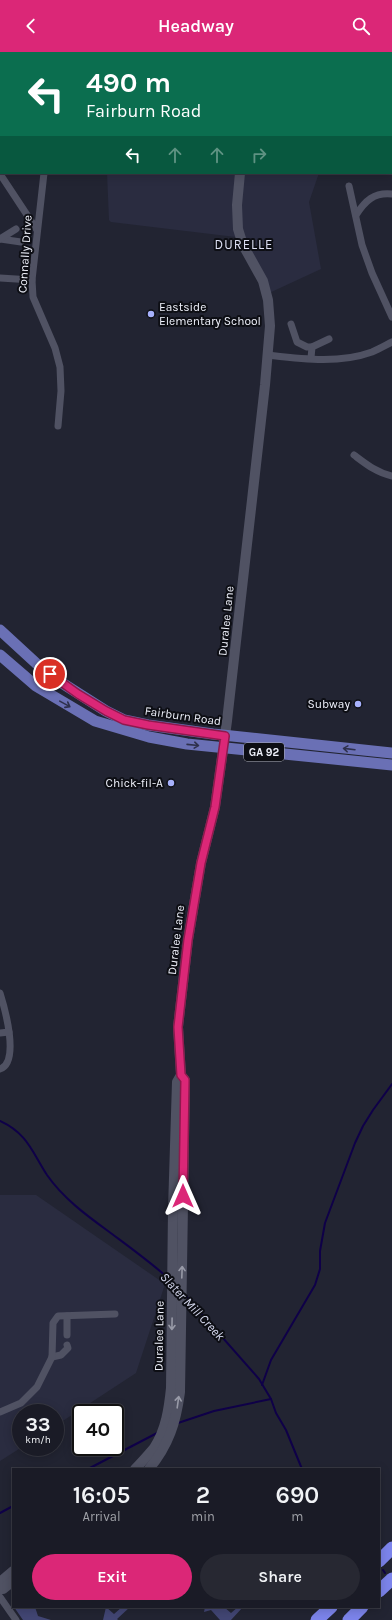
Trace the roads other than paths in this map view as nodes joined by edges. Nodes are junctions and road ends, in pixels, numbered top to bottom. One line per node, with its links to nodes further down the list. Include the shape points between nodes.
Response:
1 (0, 174): 8 (street)
2 (44, 174): 8 (street, Connally Drive)
3 (240, 174): 18 (street, Duralee Lane, via 238,229 243,245 263,281 268,300)
4 (349, 186): 6 (street)
5 (392, 194): 6 (street, via 375,195 368,199)
6 (356, 216): 13 (street, via 372,274)
7 (16, 229): 9 (street)
8 (37, 230): 12 (street, Connally Drive)
9 (0, 239): 10 (street)
10 (21, 242)
11 (0, 278): 12 (street)
12 (32, 280): 20 (street, Connally Drive, via 32,297 55,348 60,368 62,391)
13 (392, 317)
14 (291, 324): 17 (street, via 297,342)
15 (329, 339): 17 (street)
16 (392, 342): 19 (street, via 373,352 357,356 336,359)
17 (312, 347): 19 (street)
18 (268, 353): 19 (street, via 298,354); 26 (street, Duralee Lane)
19 (311, 358)
20 (58, 426)
21 (354, 455): 22 (street, via 374,470)
22 (392, 476)
23 (0, 630): 24 (main road, GA 92)
24 (14, 643): 25 (main road, Fairburn Road); 26 (main road, Fairburn Road / GA 92, via 62,683 124,720)
25 (0, 656): 27 (main road, Fairburn Road / GA 92, one-way to 27, via 36,686 95,721 162,740)
26 (225, 736): 27 (street, Duralee Lane); 28 (main road, Fairburn Road / GA 92, one-way to 26)
27 (224, 748): 29 (main road, Fairburn Road / GA 92); 34 (street, Duralee Lane, via 215,807 201,863 188,940 178,1027)
28 (392, 753)
29 (392, 765)
30 (0, 996): 31 (street)
31 (9, 1032): 32 (street); 33 (street, via 9,1060)
32 (0, 1033)
33 (3, 1068)
34 (181, 1075): 41 (street, Duralee Lane, one-way to 41, via 177,1082 171,1388 168,1415 159,1439); 42 (street, Duralee Lane, one-way to 34, via 167,1443 180,1392 185,1080)
35 (115, 1314): 36 (street)
36 (67, 1316): 37 (street); 39 (street, via 58,1316 53,1323)
37 (67, 1335)
38 (68, 1345): 39 (street, via 62,1355)
39 (52, 1357): 40 (street, via 37,1387 20,1403)
40 (0, 1412)
41 (136, 1468)
42 (150, 1468)
43 (392, 1548): 44 (highway)
44 (380, 1560)
45 (9, 1575): 47 (street); 48 (street, via 3,1589)
46 (392, 1579): 49 (highway)
47 (0, 1582)
48 (0, 1589)
49 (380, 1590)
50 (0, 1597): 53 (street)
51 (329, 1608): 54 (highway)
52 (361, 1608): 55 (highway)
53 (16, 1620)
54 (317, 1620)
55 (349, 1620)

